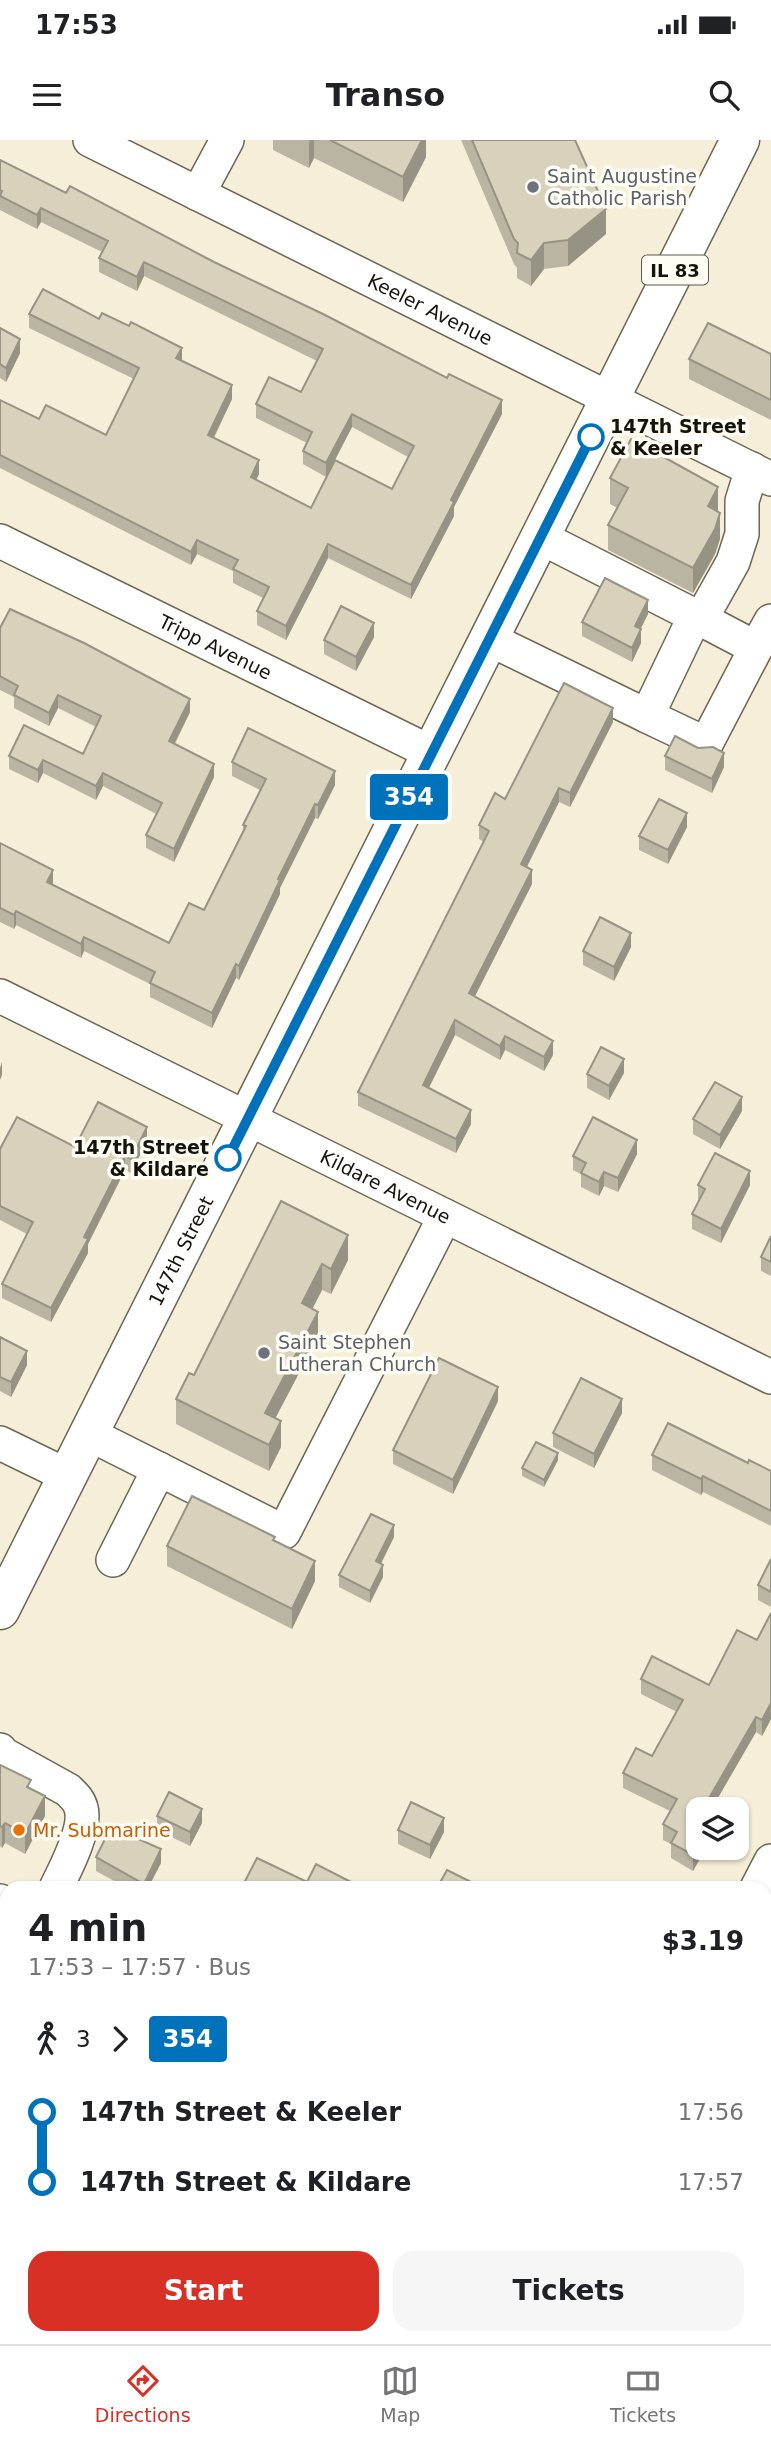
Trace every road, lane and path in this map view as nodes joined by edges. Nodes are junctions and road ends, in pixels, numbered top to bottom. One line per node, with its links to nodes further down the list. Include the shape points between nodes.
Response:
1 (90, 140): 4 (street, Keeler Avenue)
2 (227, 140): 4 (street)
3 (740, 140): 5 (main road, 147th Street / IL 83)
4 (198, 194): 5 (street, Keeler Avenue)
5 (610, 400): 6 (street, Keeler Avenue); 7 (main road, 147th Street / IL 83)
6 (762, 474): 9 (street, via 742,501 742,534 733,562)
7 (540, 537): 9 (street); 11 (main road, 147th Street / IL 83)
8 (0, 541): 13 (street, Tripp Avenue)
9 (698, 617): 10 (street); 12 (street)
10 (763, 634): 12 (street, via 706,744)
11 (489, 639): 12 (street); 13 (main road, 147th Street / IL 83)
12 (647, 716)
13 (432, 753): 15 (main road, 147th Street / IL 83)
14 (0, 996): 15 (street, Kildare Avenue)
15 (248, 1119): 16 (street, Kildare Avenue); 18 (main road, 147th Street / IL 83)
16 (445, 1216): 17 (street, Kildare Avenue); 20 (street, via 284,1532)
17 (771, 1377)
18 (89, 1434): 20 (street); 21 (main road, 147th Street / IL 83)
19 (0, 1443): 21 (street)
20 (159, 1469): 22 (street)
21 (68, 1476): 23 (main road, 147th Street / IL 83)
22 (113, 1560)
23 (0, 1611)
24 (0, 1750): 26 (street, via 77,1798 82,1810 80,1829)
25 (771, 1861): 27 (street)
26 (59, 1881)
27 (761, 1881)

